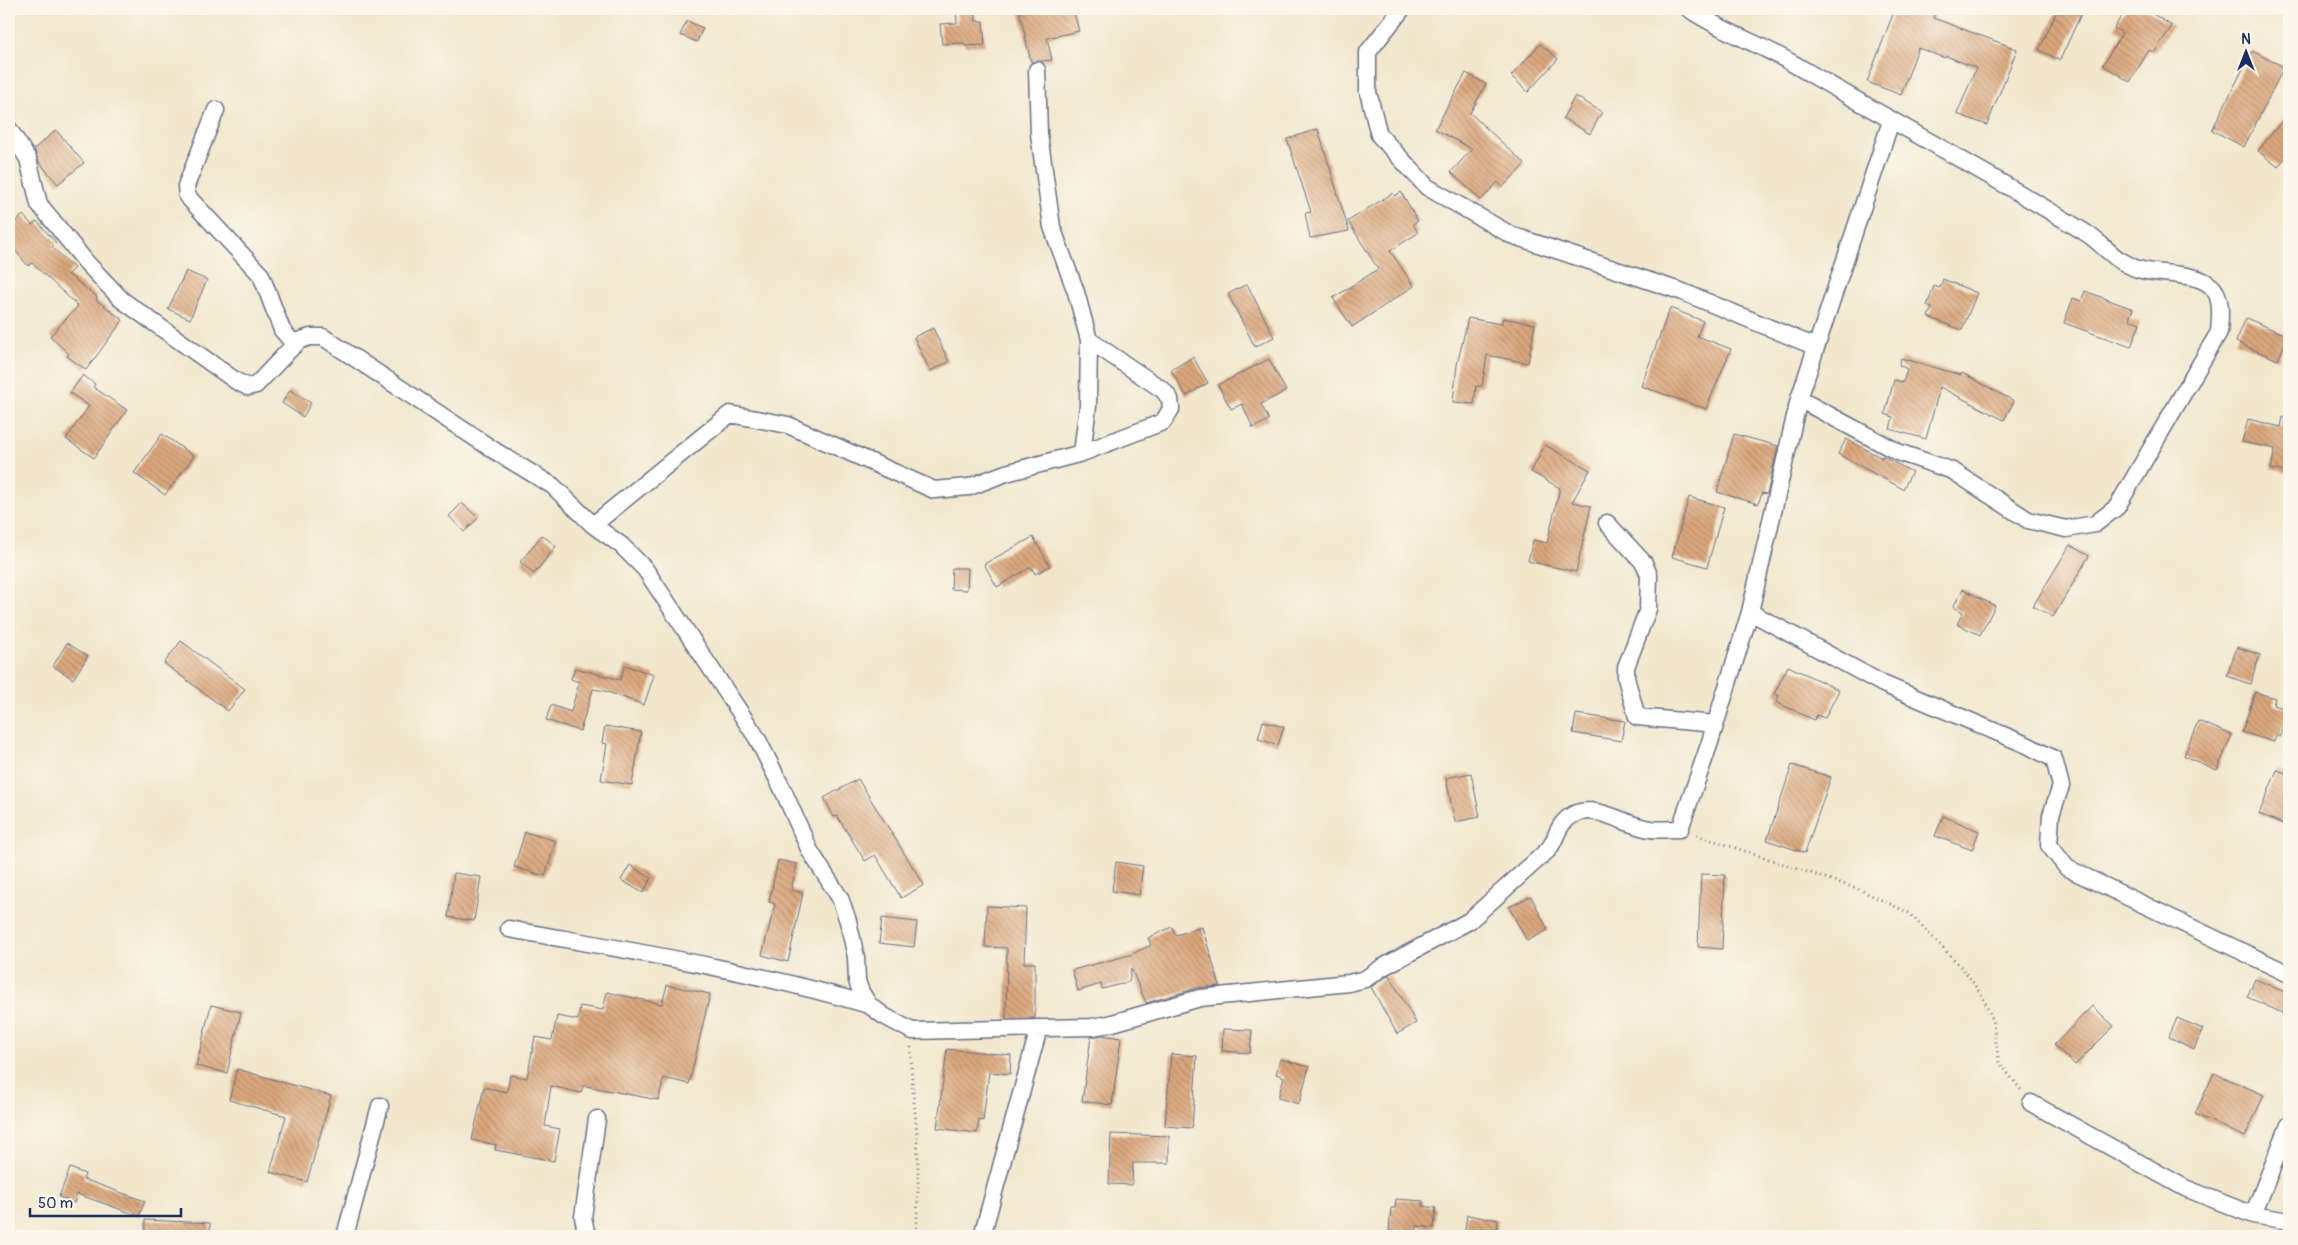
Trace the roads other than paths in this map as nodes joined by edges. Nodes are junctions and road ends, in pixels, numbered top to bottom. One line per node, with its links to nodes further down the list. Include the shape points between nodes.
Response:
1 (1402, 9): 9 (street, via 1368,52 1368,92 1379,135 1427,187 1511,235 1683,292)
2 (1689, 9): 5 (street, via 1711,24 1767,48)
3 (1037, 70): 7 (street, via 1039,134 1052,227 1076,292)
4 (216, 110): 8 (street, via 186,186 187,196 261,275 282,330)
5 (1891, 121): 9 (street); 10 (street, via 2088,234 2118,258 2140,270 2199,279 2212,286 2218,296 2219,332 2117,507 2096,524 2066,529 2028,520 1953,470 1898,452)
6 (9, 129): 8 (street, via 28,159 39,204 122,300 248,387 256,385)
7 (1089, 340): 11 (street, via 1088,406); 11 (street, via 1163,390 1170,399 1171,410 1163,422)
8 (295, 345): 13 (street, via 310,337 323,337 335,344 553,486)
9 (1816, 347): 10 (street)
10 (1799, 399): 14 (street)
11 (1082, 453): 13 (street, via 1006,472 969,487 934,490 788,425 730,414)
12 (1607, 523): 15 (street, via 1644,563 1649,576 1648,609 1626,667 1637,717)
13 (593, 525): 18 (street, via 621,545 645,569 757,738 810,852 840,898 856,957 857,980)
14 (1750, 612): 15 (street); 17 (street, via 1882,684 2054,759 2061,786 2050,815 2049,845 2067,868)
15 (1715, 724): 19 (street, via 1680,829 1646,829 1594,811 1577,812 1562,823 1548,850 1469,921 1365,979 1200,998 1109,1024)
16 (509, 929): 18 (street, via 726,969)
17 (2289, 974)
18 (869, 1005): 19 (street, via 912,1031)
19 (1039, 1028): 28 (street)
20 (2031, 1103): 24 (street, via 2185,1188)
21 (380, 1106): 26 (street)
22 (597, 1119): 27 (street, via 583,1217)
23 (2289, 1125): 24 (street)
24 (2253, 1215): 25 (street)
25 (2289, 1221)
26 (345, 1236)
27 (587, 1236)
28 (982, 1236)

